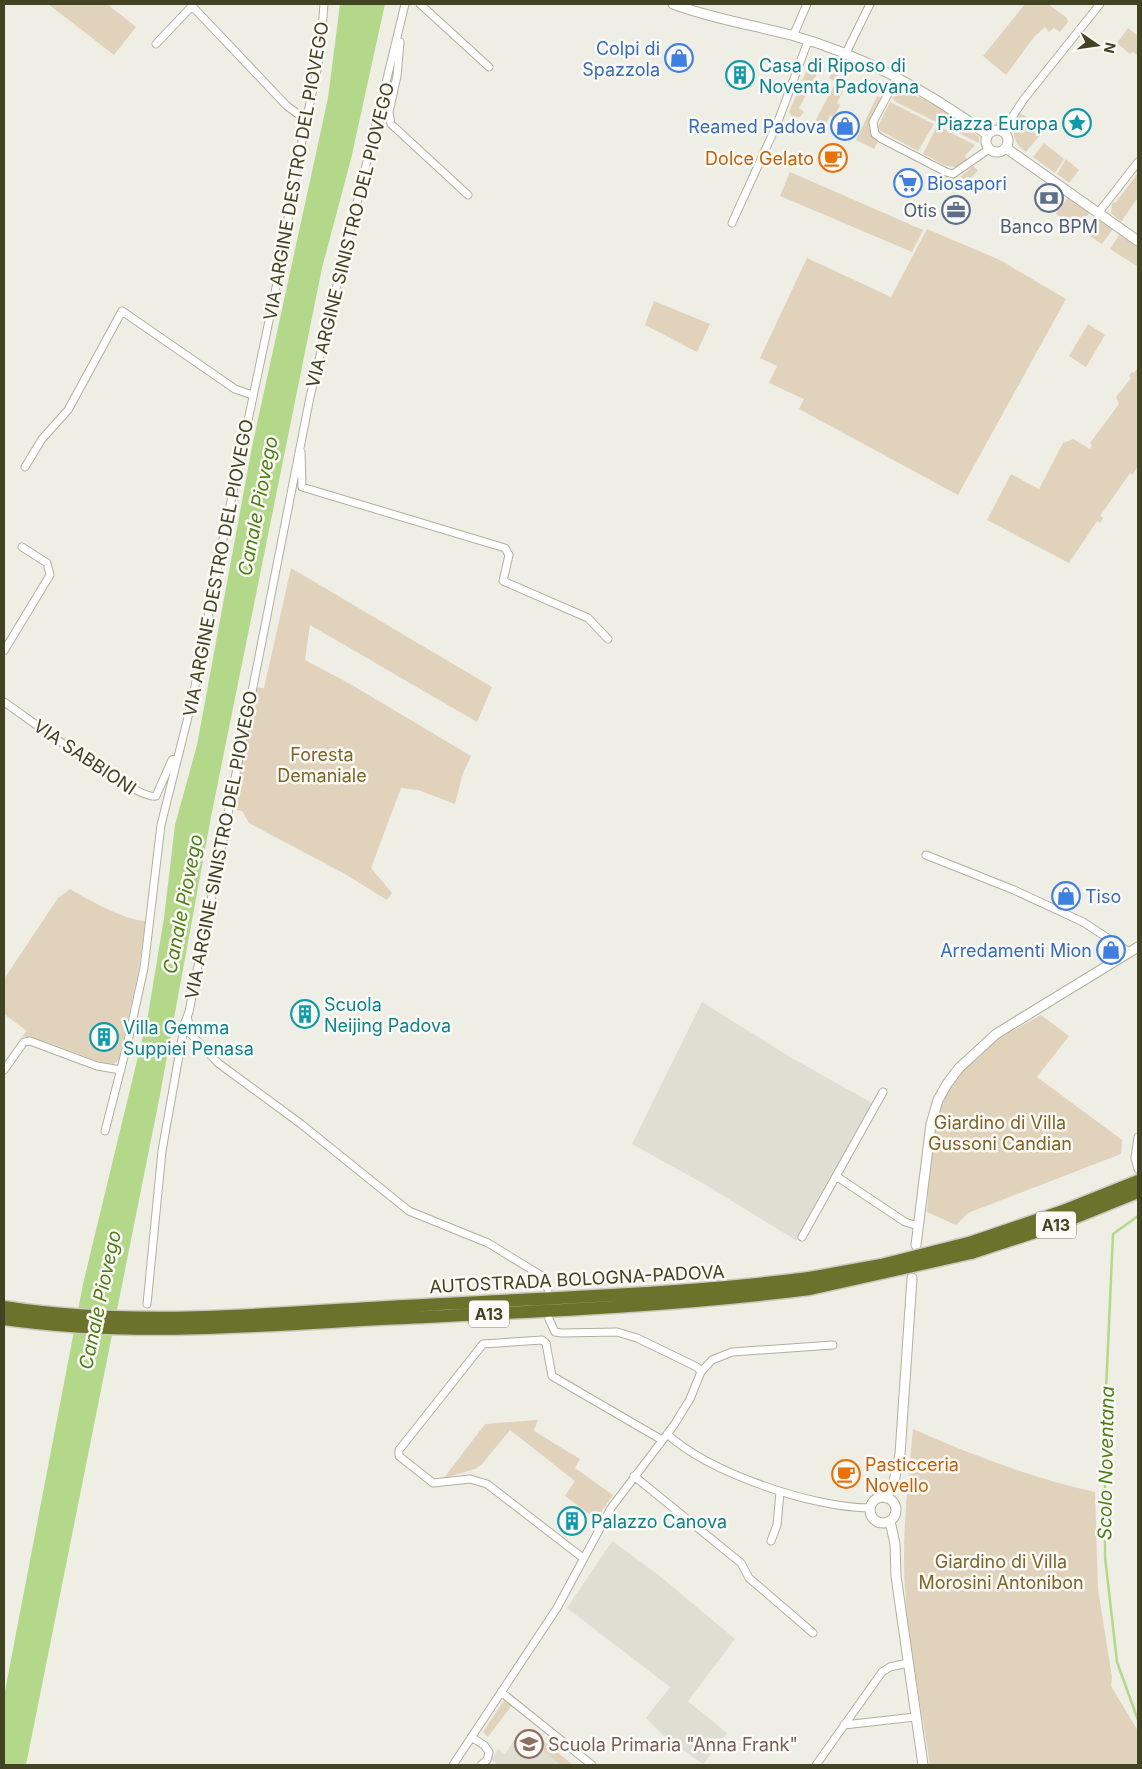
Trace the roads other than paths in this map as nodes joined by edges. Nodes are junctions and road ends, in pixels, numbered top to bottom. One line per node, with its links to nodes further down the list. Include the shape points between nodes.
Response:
1 (324, 4): 15 (street, VIA ARGINE DESTRO DEL PIOVEGO, via 320,55)
2 (405, 4): 8 (street, VIA ARGINE SINISTRO DEL PIOVEGO)
3 (420, 4): 13 (street)
4 (673, 4): 9 (street)
5 (807, 4): 9 (street)
6 (870, 4): 12 (street)
7 (1100, 4): 16 (street)
8 (400, 24): 21 (street, VIA ARGINE SINISTRO DEL PIOVEGO, via 397,76 389,112 391,124); 26 (street, VIA ARGINE SINISTRO DEL PIOVEGO, via 333,296)
9 (793, 36): 10 (street)
10 (808, 41): 12 (street); 23 (street, via 777,124)
11 (156, 44): 15 (street, via 192,6 287,106)
12 (845, 55): 14 (street)
13 (489, 67)
14 (897, 77): 17 (street); 19 (street, via 873,122 875,134 953,174)
15 (307, 116): 25 (street, VIA ARGINE DESTRO DEL PIOVEGO, via 278,278)
16 (1003, 131): 17 (street, via 993,130); 18 (street, via 1008,137)
17 (988, 135): 19 (street)
18 (1006, 148): 19 (street, via 1000,152); 22 (street)
19 (989, 149)
20 (1138, 162): 22 (street)
21 (468, 195)
22 (1099, 212): 24 (street)
23 (732, 223)
24 (1138, 241)
25 (252, 395): 27 (street, via 235,389 122,311 68,410 42,440); 32 (street, VIA ARGINE DESTRO DEL PIOVEGO, via 193,697)
26 (300, 447): 29 (street, VIA ARGINE SINISTRO DEL PIOVEGO, via 302,488 505,548 509,555 503,581 588,618); 36 (street, VIA ARGINE SINISTRO DEL PIOVEGO)
27 (25, 467)
28 (22, 547): 30 (street, via 47,563 50,575)
29 (608, 639)
30 (4, 651)
31 (4, 702): 32 (street, VIA SABBIONI, via 145,796 156,796 170,764)
32 (177, 758): 38 (street, VIA ARGINE DESTRO DEL PIOVEGO, via 161,825 144,968)
33 (926, 855): 35 (street, via 1083,922)
34 (1138, 947): 35 (street)
35 (1129, 952): 46 (street, via 996,1034 959,1068 938,1100 933,1116)
36 (189, 1012): 51 (street, via 190,1033 218,1063 301,1124 409,1211 467,1233 530,1266 542,1276); 52 (street, VIA ARGINE SINISTRO DEL PIOVEGO, via 162,1151)
37 (4, 1070): 38 (street, via 24,1042 30,1041 97,1066)
38 (120, 1070): 40 (street, VIA ARGINE DESTRO DEL PIOVEGO)
39 (883, 1092): 43 (street)
40 (105, 1131)
41 (1138, 1137): 42 (street, via 1135,1158)
42 (1138, 1169)
43 (836, 1176): 46 (street, via 905,1222); 47 (street)
44 (1138, 1181): 49 (highway, AUTOSTRADA BOLOGNA-PADOVA / A13)
45 (1138, 1192): 49 (highway, AUTOSTRADA BOLOGNA-PADOVA / A13, via 1054,1226)
46 (918, 1226): 48 (street)
47 (802, 1237)
48 (916, 1245)
49 (972, 1247): 54 (highway, AUTOSTRADA BOLOGNA-PADOVA / A13, bridge, via 810,1283 169,1324 97,1317)
50 (912, 1278): 63 (street, via 900,1454 893,1486)
51 (548, 1289)
52 (147, 1304)
53 (4, 1307): 54 (highway, AUTOSTRADA BOLOGNA-PADOVA / A13)
54 (23, 1316): 55 (highway, AUTOSTRADA BOLOGNA-PADOVA / A13)
55 (4, 1319)
56 (549, 1319): 58 (street, via 554,1332 618,1332 637,1338 697,1367)
57 (833, 1345): 58 (street, via 732,1352 712,1360)
58 (701, 1372): 59 (street, via 690,1399)
59 (667, 1434): 60 (street); 62 (street, via 710,1464)
60 (662, 1440): 61 (street); 67 (street, via 552,1376 546,1342 542,1340 483,1344 399,1450 399,1456 437,1484 470,1479 487,1484)
61 (634, 1476): 67 (street); 68 (street, via 741,1563 749,1578)
62 (780, 1492): 64 (street, via 848,1508); 66 (street, via 777,1524)
63 (886, 1498): 64 (street, via 874,1501); 65 (street, via 895,1506 895,1514)
64 (870, 1508): 65 (street, via 871,1517 878,1522)
65 (890, 1521): 69 (street)
66 (771, 1541)
67 (583, 1558): 70 (street, via 557,1608)
68 (813, 1633)
69 (908, 1663): 71 (street); 72 (street, via 882,1672)
70 (501, 1692): 73 (street); 76 (street)
71 (915, 1717): 72 (street); 78 (street)
72 (844, 1725): 77 (street)
73 (471, 1736): 74 (street); 75 (street, via 489,1752)
74 (453, 1765)
75 (481, 1765)
76 (592, 1765)
77 (816, 1765)
78 (923, 1765)

